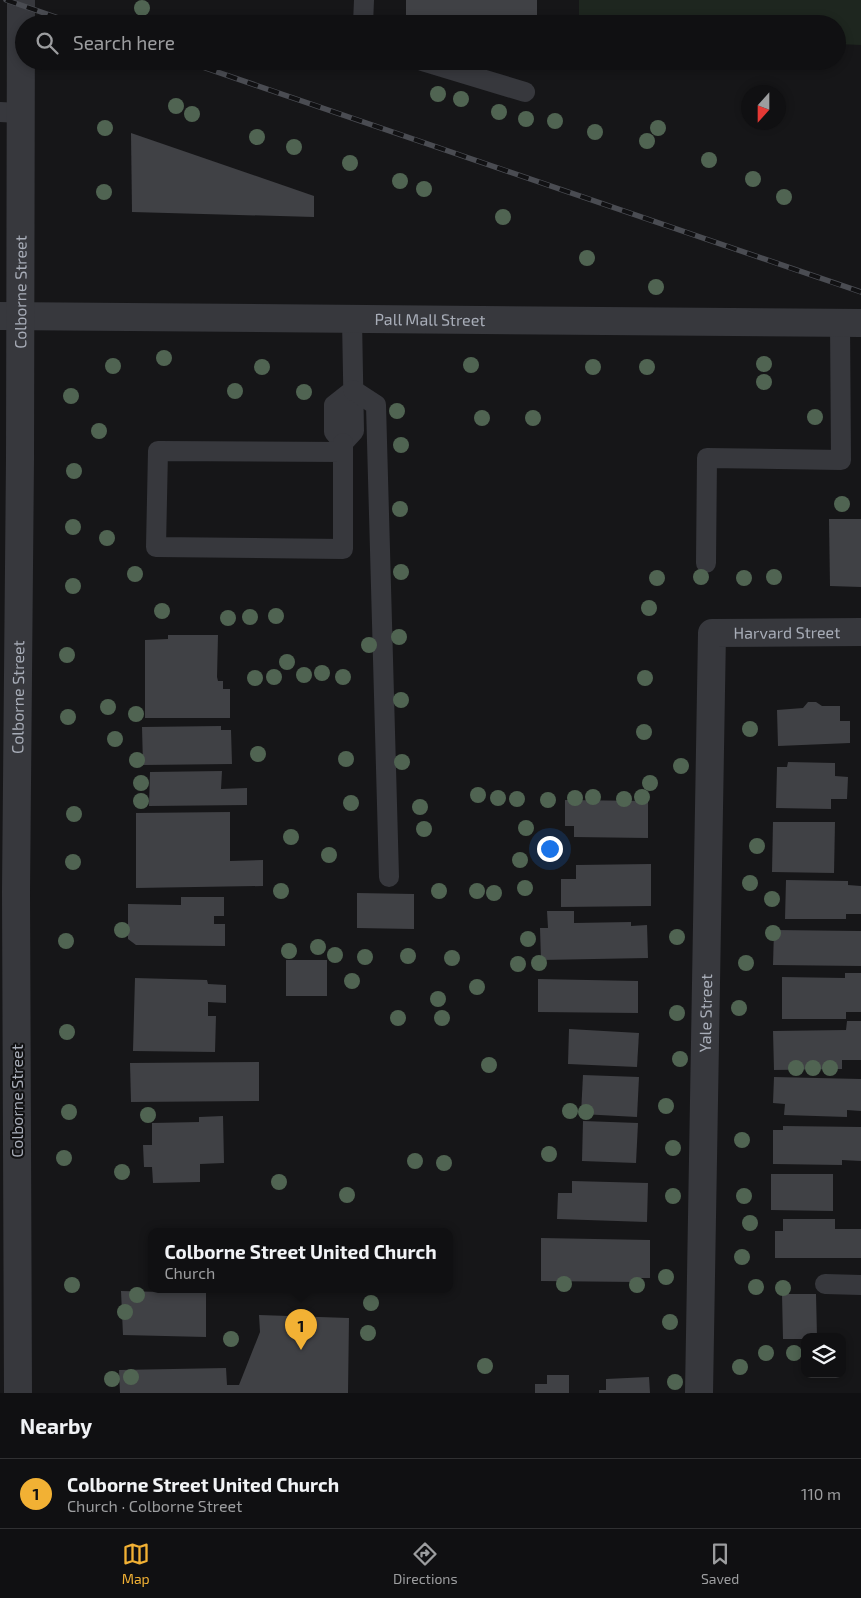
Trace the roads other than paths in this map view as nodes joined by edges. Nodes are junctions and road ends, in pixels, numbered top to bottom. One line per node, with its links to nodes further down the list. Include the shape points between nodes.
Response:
1 (21, 0): 3 (street, Colborne Street)
2 (364, 0): 4 (lane)
3 (20, 15)
4 (363, 15)
5 (15, 61): 8 (street, Colborne Street)
6 (452, 70): 7 (lane)
7 (524, 92)
8 (10, 112): 9 (street, Colborne Street)
9 (10, 316): 10 (street, Pall Mall Street); 18 (street, Colborne Street)
10 (352, 319): 11 (street, Pall Mall Street); 12 (lane)
11 (850, 323): 14 (lane, via 841,460 706,458)
12 (352, 390): 13 (lane, via 354,431); 17 (lane, via 376,405)
13 (343, 448): 13 (lane, via 343,550 156,547 158,451)
14 (706, 563)
15 (861, 632): 16 (street, Harvard Street)
16 (712, 633): 22 (street, Yale Street)
17 (389, 877)
18 (8, 892): 21 (street, Colborne Street)
19 (825, 1284): 20 (lane)
20 (861, 1285)
21 (18, 1393)
22 (699, 1393)

